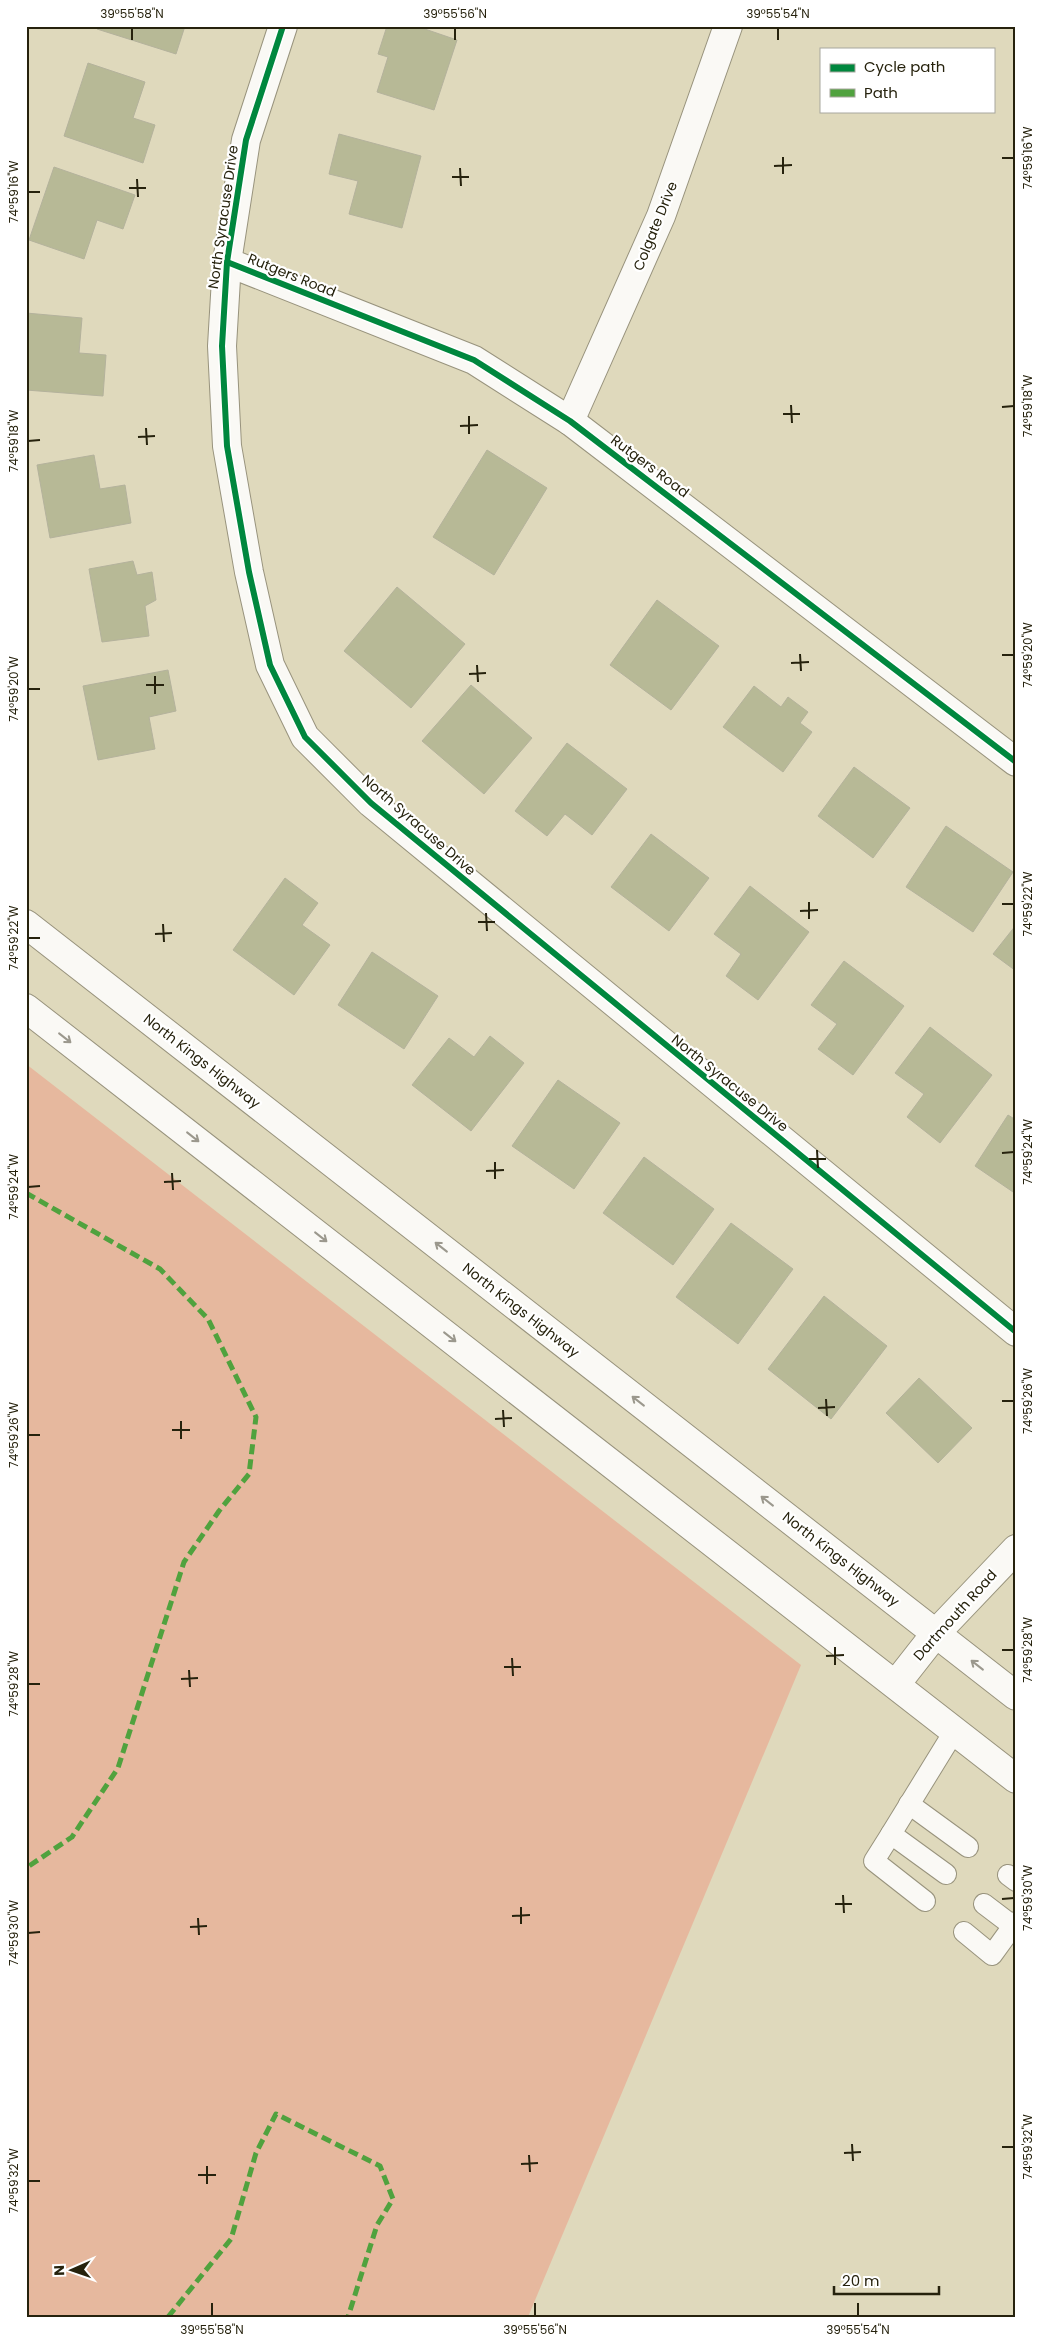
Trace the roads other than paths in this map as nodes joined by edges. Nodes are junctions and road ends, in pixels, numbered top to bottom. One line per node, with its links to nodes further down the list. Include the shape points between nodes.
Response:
1 (283, 26): 3 (street, North Syracuse Drive, via 246,140)
2 (728, 26): 4 (street, Colgate Drive, via 661,216)
3 (227, 262): 4 (street, Rutgers Road, via 474,360); 8 (street, North Syracuse Drive, via 222,346 227,446 249,572 270,665 305,737 371,803)
4 (570, 421): 5 (street, Rutgers Road)
5 (1016, 762)
6 (26, 924): 10 (street, North Kings Highway, one-way to 6)
7 (26, 1008): 11 (street, one-way to 11)
8 (1016, 1332)
9 (1016, 1549): 10 (street, Dartmouth Road)
10 (936, 1632): 11 (street, Dartmouth Road); 12 (street, North Kings Highway, one-way to 10)
11 (896, 1684): 13 (street)
12 (1016, 1696)
13 (955, 1730): 14 (street); 15 (lane)
14 (1016, 1779)
15 (909, 1804): 16 (lane); 17 (lane)
16 (891, 1834): 18 (lane); 19 (lane, via 874,1861)
17 (968, 1847)
18 (946, 1874)
19 (925, 1900)
20 (984, 1904): 21 (lane)
21 (1014, 1924): 22 (lane, via 992,1955)
22 (964, 1932)

